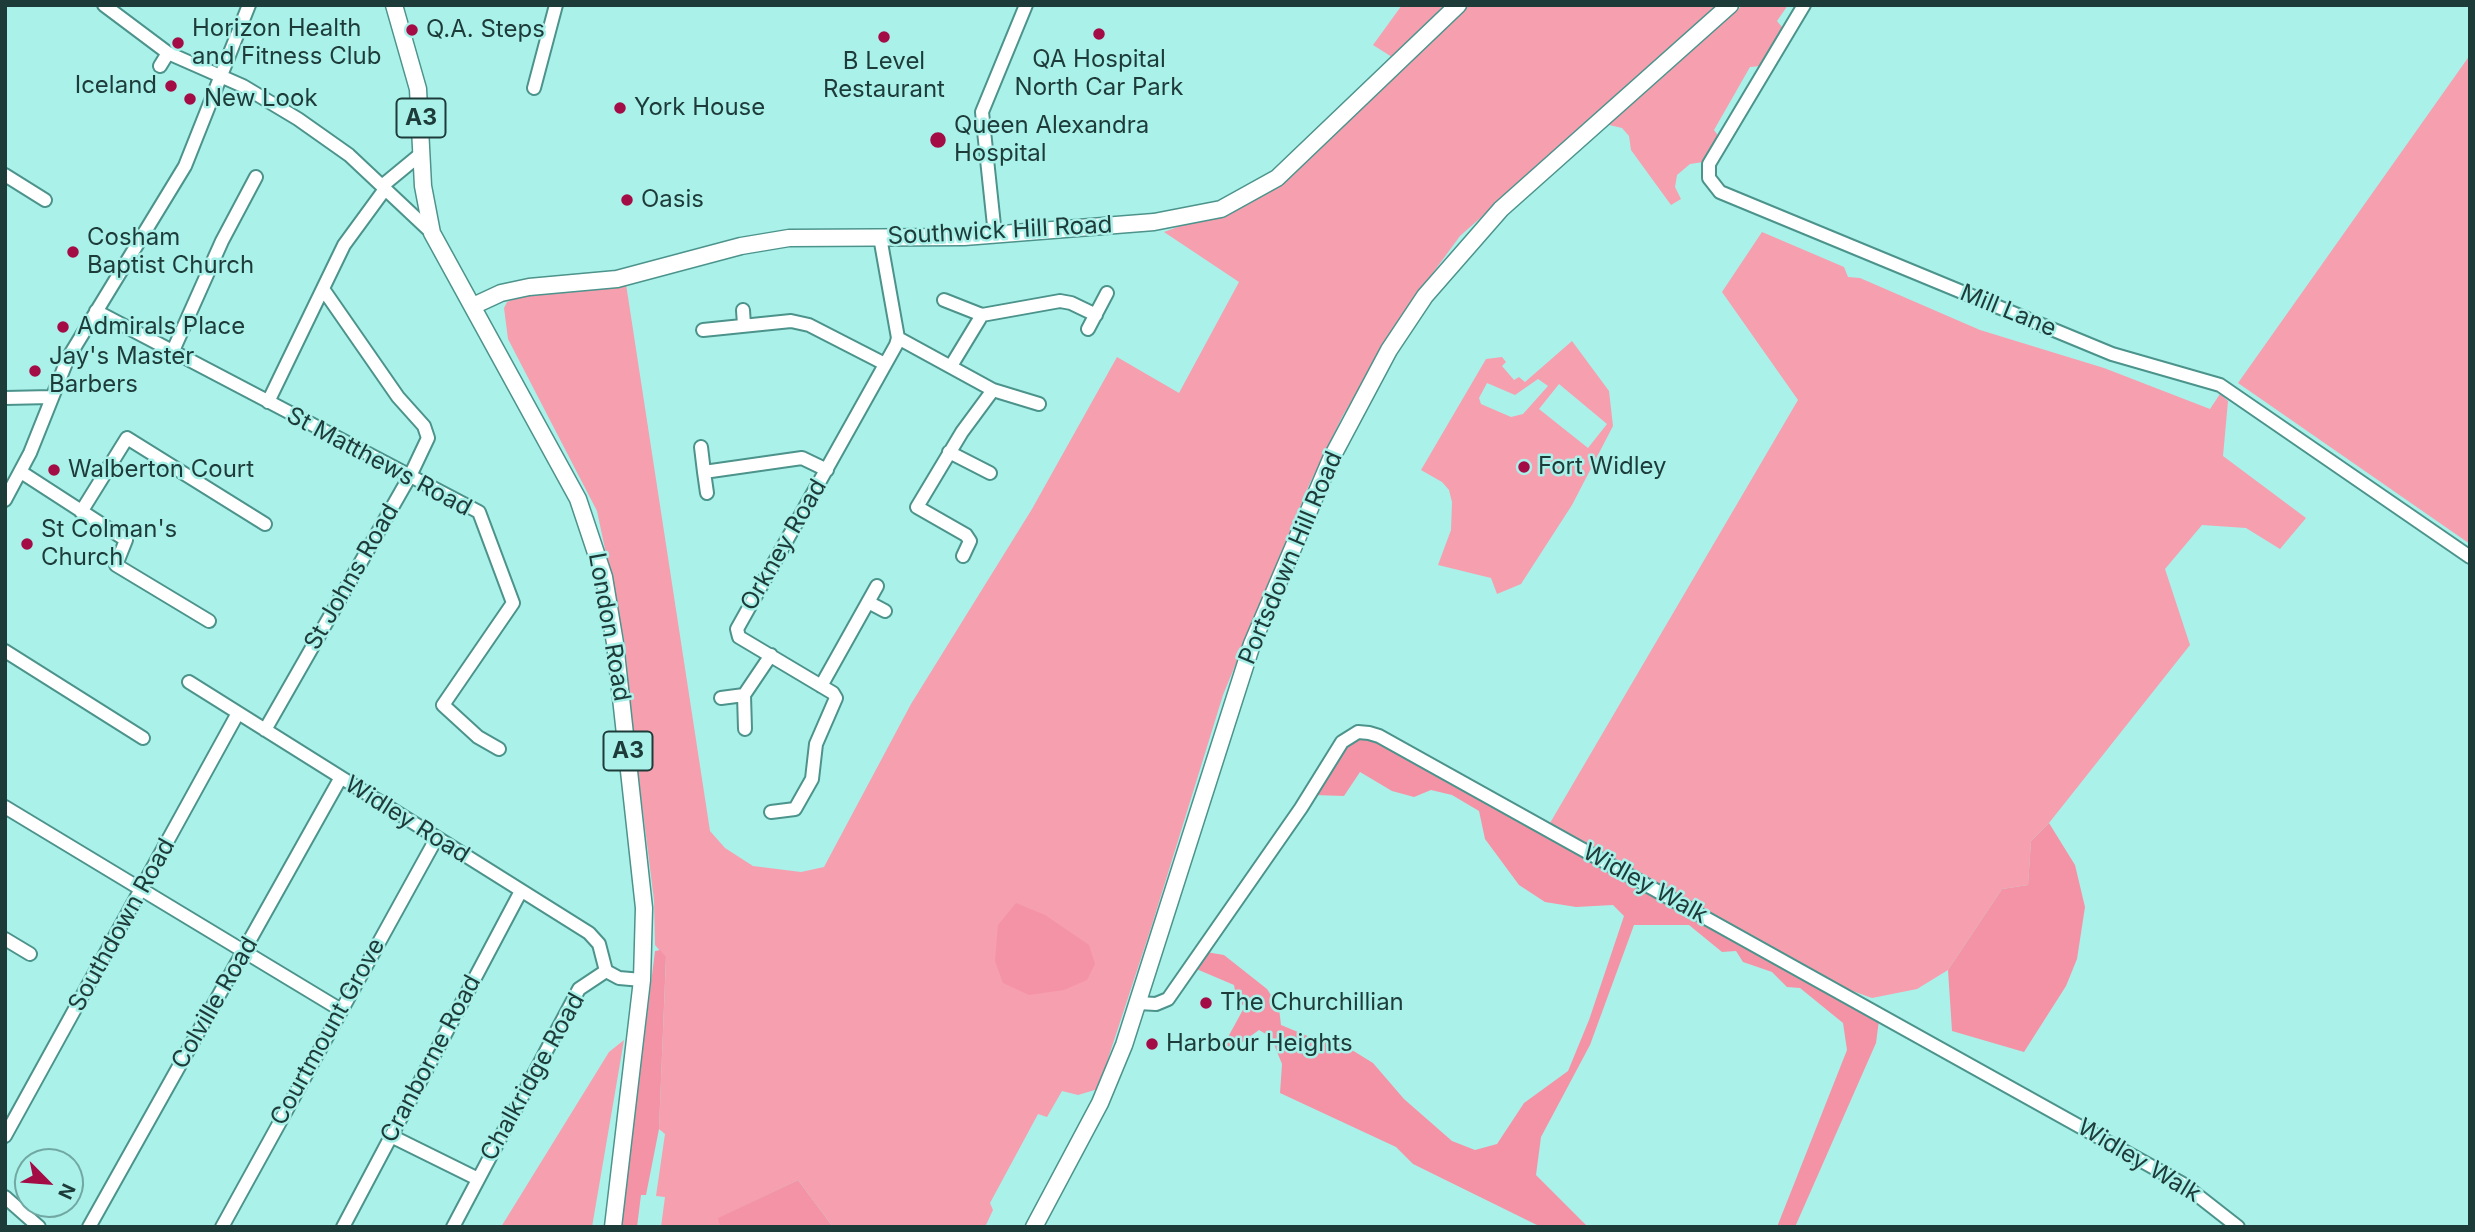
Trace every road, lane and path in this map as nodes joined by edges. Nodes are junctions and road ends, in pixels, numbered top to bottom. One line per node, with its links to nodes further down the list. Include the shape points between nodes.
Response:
1 (104, 5): 9 (street)
2 (249, 5): 11 (street)
3 (394, 5): 13 (main road, A3, via 418,89)
4 (556, 5): 12 (street)
5 (1026, 5): 21 (street, via 982,112)
6 (1458, 5): 21 (main road, Southwick Hill Road, via 1277,178 1221,209 1154,222)
7 (1730, 5): 82 (main road, Portsdown Hill Road, via 1501,209 1426,296 1390,350 1331,459 1252,644)
8 (1804, 5): 55 (street, Mill Lane, via 1709,164 1709,178 1720,192 2112,354 2220,385)
9 (168, 53): 10 (street); 11 (street)
10 (160, 66)
11 (221, 75): 16 (street, via 298,119 349,155); 28 (street, via 185,166)
12 (534, 88)
13 (422, 153): 16 (street); 20 (main road, A3)
14 (5, 176): 19 (street)
15 (256, 177): 18 (street)
16 (384, 188): 20 (street); 23 (street, via 344,245)
17 (231, 192): 18 (street)
18 (244, 199): 35 (street)
19 (45, 200)
20 (432, 233): 26 (main road, London Road / A3)
21 (995, 235): 22 (main road, Southwick Hill Road)
22 (880, 237): 26 (main road, Southwick Hill Road, via 789,237 617,279 501,293); 34 (street)
23 (323, 289): 41 (street); 49 (street, St Johns Road, via 398,397 428,431)
24 (1107, 293): 30 (street)
25 (944, 300): 29 (street)
26 (473, 306): 81 (main road, London Road / A3, via 578,499 604,577 639,839 644,908)
27 (743, 310): 31 (street)
28 (96, 311): 35 (street, St Matthews Road); 39 (street)
29 (982, 315): 30 (street, via 1060,301); 37 (street)
30 (1096, 315): 32 (street)
31 (744, 325): 33 (street); 36 (street, via 791,321 809,325)
32 (1088, 329)
33 (703, 330)
34 (898, 338): 36 (street, Orkney Road); 37 (street)
35 (172, 353): 41 (street, St Matthews Road)
36 (886, 364): 45 (street, Orkney Road)
37 (951, 366): 38 (street)
38 (993, 390): 42 (street); 44 (street)
39 (51, 397): 40 (street); 46 (street)
40 (5, 398)
41 (268, 402): 49 (street, St Matthews Road)
42 (1039, 404)
43 (701, 447): 47 (street)
44 (949, 452): 48 (street); 54 (street, via 917,507 966,535 970,541)
45 (827, 470): 47 (street, via 802,458); 61 (street, Orkney Road, via 739,622 739,637)
46 (21, 472): 51 (street); 52 (street)
47 (704, 472): 50 (street)
48 (990, 473)
49 (410, 476): 68 (street, St Johns Road); 70 (street, St Matthews Road, via 479,513 513,603 443,705 478,737)
50 (707, 493)
51 (5, 500)
52 (81, 512): 53 (street, via 127,438); 59 (street, via 126,540 116,565)
53 (265, 524)
54 (963, 556)
55 (2470, 558)
56 (877, 586): 57 (street)
57 (868, 602): 58 (street); 63 (street)
58 (885, 611)
59 (209, 621)
60 (5, 651): 69 (street)
61 (771, 655): 63 (street, Orkney Road); 64 (street)
62 (189, 682): 66 (street, Widley Road)
63 (821, 686): 73 (street, via 833,693 835,705 816,744 812,779 799,813)
64 (744, 695): 65 (street); 67 (street)
65 (721, 698)
66 (238, 713): 68 (street, Widley Road); 75 (street, Southdown Road)
67 (745, 729)
68 (265, 730): 71 (street, Widley Road)
69 (143, 738)
70 (499, 749)
71 (340, 779): 74 (street, Widley Road); 78 (street, Colville Road)
72 (5, 807): 75 (street)
73 (771, 811)
74 (436, 838): 76 (street, Widley Road); 83 (street, Courtmount Grove)
75 (142, 890): 78 (street); 84 (street, Southdown Road)
76 (521, 891): 80 (street, Widley Road, via 589,933 599,944); 85 (street, Cranborne Road)
77 (5, 939): 79 (street)
78 (245, 952): 83 (street); 89 (street, Colville Road)
79 (30, 954)
80 (606, 971): 81 (street, Chalkridge Road); 86 (street, Chalkridge Road, via 579,989)
81 (642, 980): 93 (main road, London Road / A3)
82 (1138, 1003): 94 (main road, Portsdown Hill Road, via 1100,1103); 95 (street, Widley Walk, via 1168,999 1342,742 1358,732 1369,733 2183,1184)
83 (341, 1010): 90 (street, Courtmount Grove)
84 (5, 1136)
85 (390, 1136): 86 (street); 91 (street, Cranborne Road)
86 (478, 1179): 92 (street, Chalkridge Road)
87 (5, 1197): 88 (street)
88 (38, 1227)
89 (89, 1227)
90 (222, 1227)
91 (343, 1227)
92 (453, 1227)
93 (613, 1227)
94 (1034, 1227)
95 (2238, 1227)

